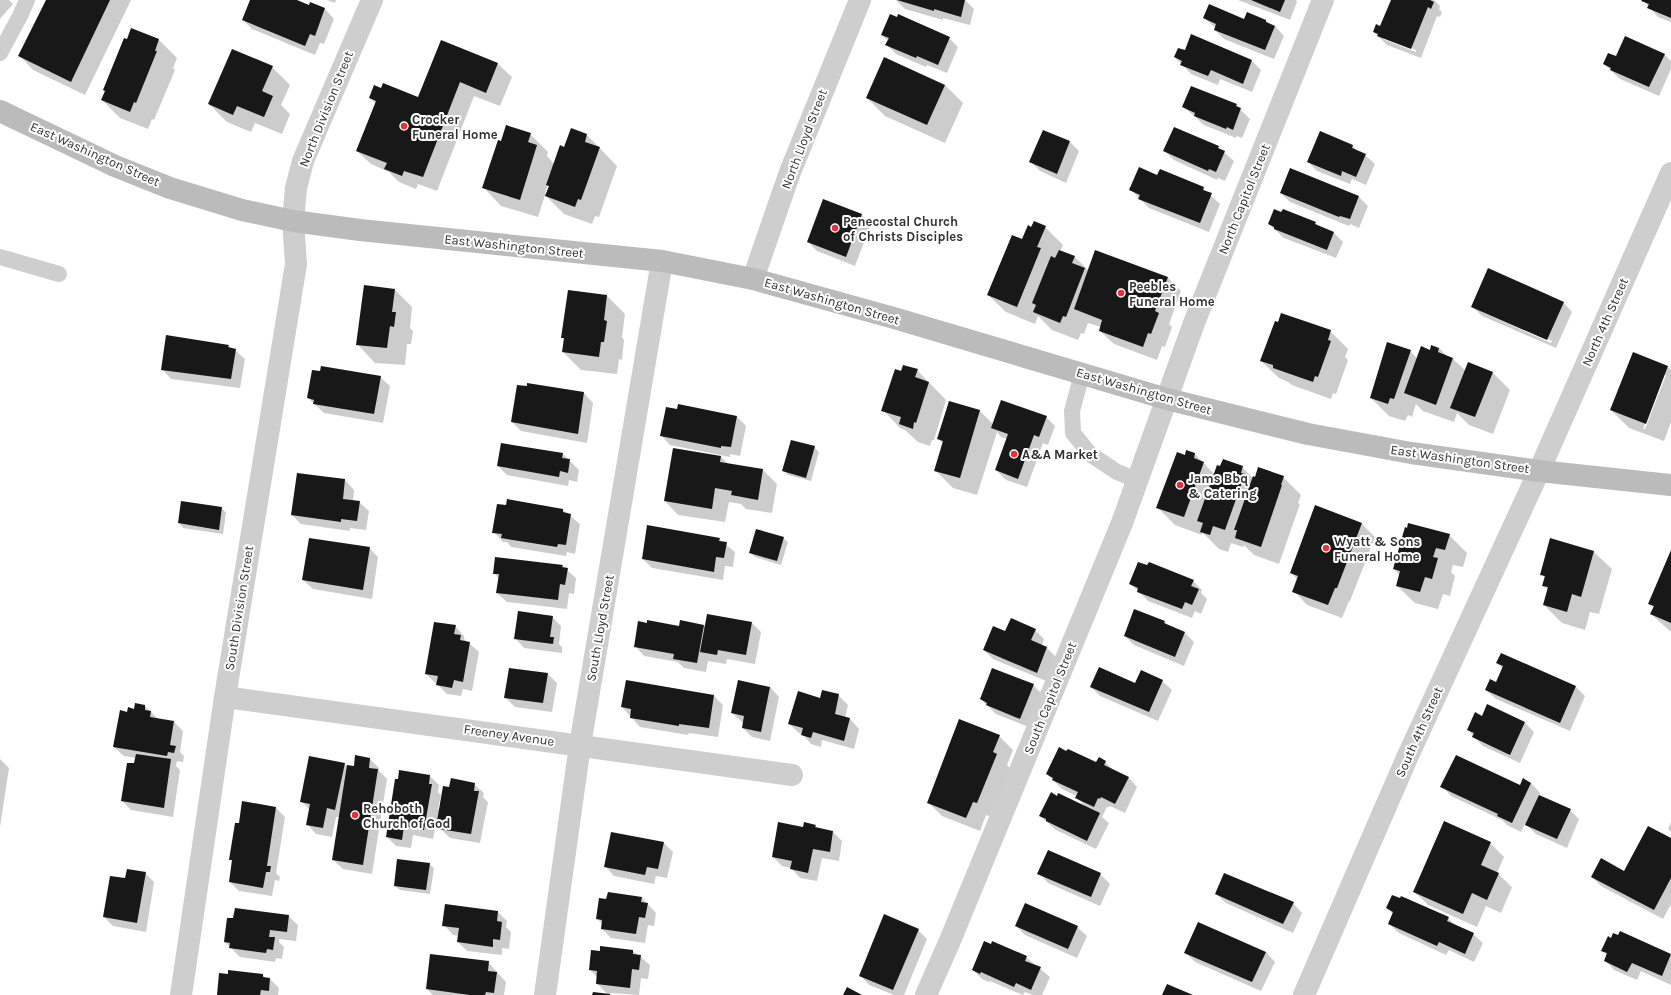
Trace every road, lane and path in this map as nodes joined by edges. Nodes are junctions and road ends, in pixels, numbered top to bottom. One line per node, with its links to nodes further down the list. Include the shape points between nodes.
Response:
1 (27, 0): 5 (lane)
2 (372, 0): 8 (street, North Division Street, via 303,161 296,188)
3 (860, 0): 12 (street, North Lloyd Street, via 790,172)
4 (1323, 0): 14 (street, North Capitol Street, via 1194,323)
5 (0, 53)
6 (0, 111): 8 (main road, East Washington Street, via 115,166 170,188 242,210)
7 (1671, 173): 15 (street, North 4th Street)
8 (293, 220): 10 (main road, East Washington Street, via 360,230); 18 (street, South Division Street, via 296,264)
9 (0, 257): 11 (lane)
10 (662, 261): 12 (main road, East Washington Street); 19 (street, South Lloyd Street)
11 (59, 274)
12 (753, 279): 13 (main road, East Washington Street)
13 (1082, 374): 14 (main road, East Washington Street); 16 (lane, via 1072,411 1073,432 1090,454 1117,472)
14 (1167, 399): 15 (main road, East Washington Street, via 1308,434 1411,453); 16 (street, South Capitol Street)
15 (1539, 471): 17 (main road, East Washington Street); 24 (street, South 4th Street, via 1406,760)
16 (1137, 480): 23 (street, South Capitol Street, via 1122,524)
17 (1671, 485)
18 (225, 697): 19 (street, Freeney Avenue); 21 (street, South Division Street)
19 (580, 745): 20 (street, Freeney Avenue); 22 (street, South Lloyd Street)
20 (792, 774)
21 (181, 995)
22 (545, 995)
23 (926, 995)
24 (1304, 995)

